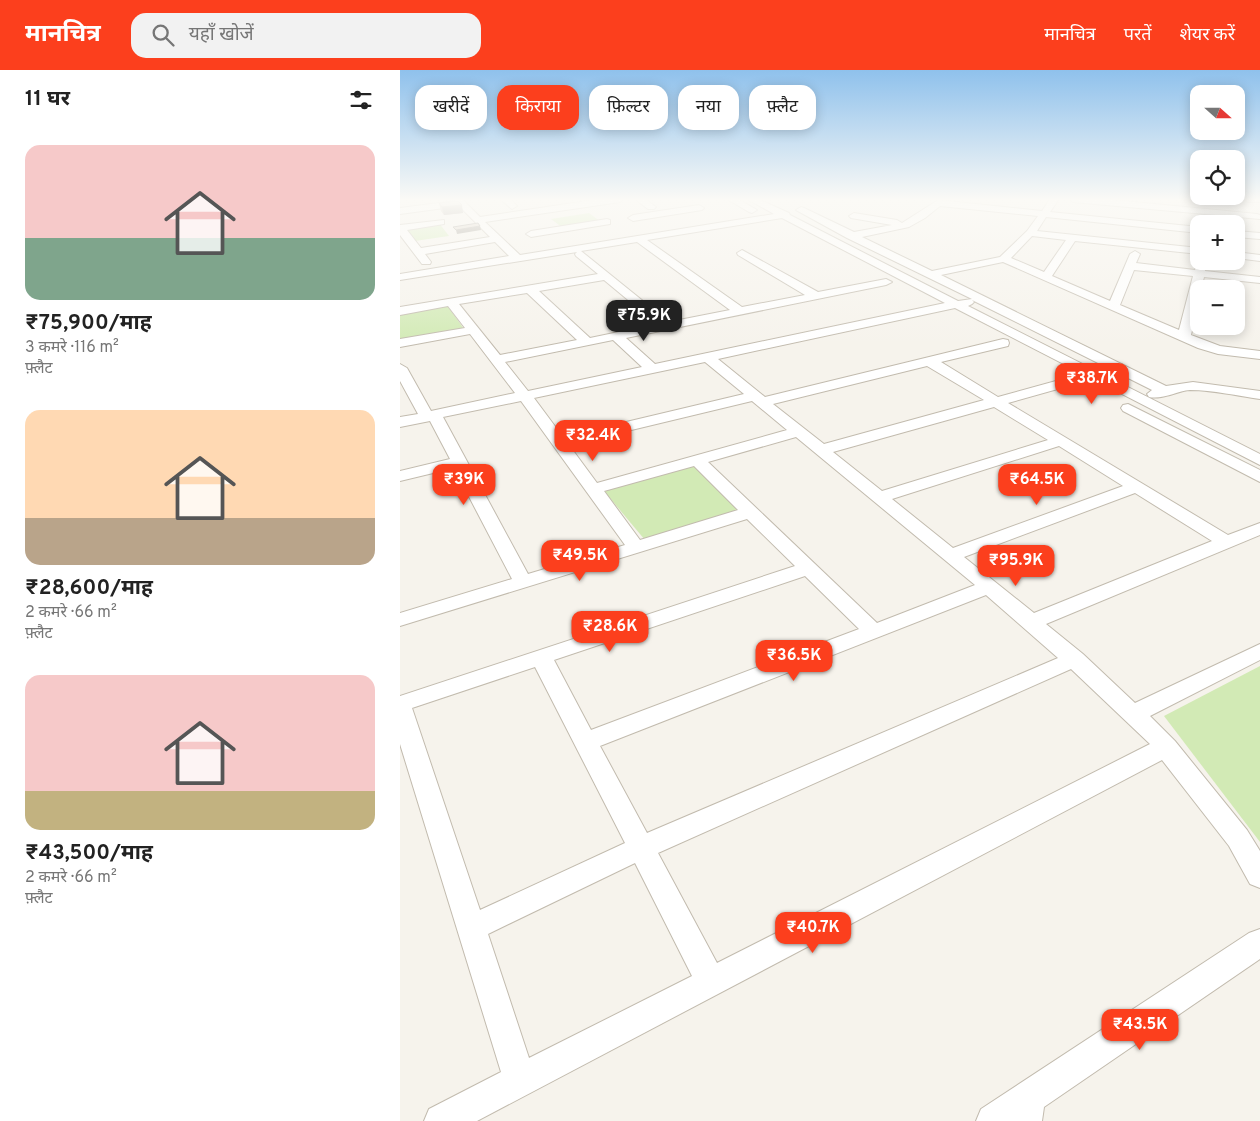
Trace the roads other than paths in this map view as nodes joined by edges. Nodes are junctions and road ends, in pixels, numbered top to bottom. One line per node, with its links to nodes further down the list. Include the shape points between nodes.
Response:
1 (415, 248): 18 (street)
2 (435, 248): 18 (street)
3 (505, 248): 19 (street)
4 (526, 248): 19 (street)
5 (541, 248): 19 (street)
6 (564, 248): 19 (street)
7 (608, 248): 21 (street)
8 (652, 248): 46 (street)
9 (831, 248): 26 (street)
10 (853, 248): 42 (street)
11 (860, 248): 42 (street)
12 (880, 248): 31 (street)
13 (1016, 248): 24 (street)
14 (1065, 248): 35 (street)
15 (1138, 248): 27 (street)
16 (1169, 248): 17 (street)
17 (1190, 250)
18 (418, 252): 25 (street)
19 (509, 253): 29 (street); 34 (street)
20 (742, 253): 39 (street)
21 (580, 254): 33 (street); 37 (street)
22 (1245, 256): 23 (street)
23 (1260, 258)
24 (1004, 260): 31 (street); 35 (street)
25 (426, 262)
26 (851, 263)
27 (1130, 266): 32 (street); 43 (street)
28 (1200, 270): 32 (street)
29 (400, 272)
30 (868, 272): 39 (street, via 890,284)
31 (932, 274): 61 (street)
32 (1199, 274): 36 (street); 50 (street)
33 (606, 276): 38 (street); 47 (street)
34 (400, 277)
35 (1046, 277): 43 (street)
36 (1260, 280)
37 (400, 283)
38 (530, 289): 41 (street); 51 (street)
39 (816, 296): 46 (street)
40 (920, 299): 44 (street)
41 (452, 302): 45 (street); 48 (street)
42 (962, 303): 44 (street); 61 (street); 74 (street)
43 (1114, 306): 50 (street)
44 (937, 308): 53 (street); 55 (street)
45 (400, 311)
46 (739, 311): 47 (street)
47 (668, 326): 49 (street)
48 (473, 330): 52 (street); 56 (street)
49 (616, 336): 51 (street); 59 (street)
50 (1184, 337): 54 (street, via 1210,348)
51 (587, 342): 56 (street)
52 (400, 343)
53 (1003, 343): 57 (street); 60 (street)
54 (1260, 356)
55 (707, 357): 59 (street); 64 (street)
56 (497, 360): 63 (street)
57 (929, 361): 64 (street); 65 (street)
58 (400, 368): 66 (street)
59 (653, 369): 63 (street)
60 (1074, 380): 65 (street); 77 (street)
61 (1159, 393): 62 (street, via 1193,386); 71 (street)
62 (1260, 395)
63 (525, 396): 66 (street); 70 (street)
64 (758, 399): 68 (street); 70 (street)
65 (995, 402): 69 (street); 72 (street)
66 (430, 416): 67 (street); 75 (street)
67 (400, 422)
68 (798, 432): 72 (street); 73 (street)
69 (1060, 441): 78 (street); 80 (street)
70 (559, 443): 79 (street)
71 (1260, 449)
72 (821, 450): 80 (street)
73 (697, 460): 79 (street); 81 (street)
74 (1260, 460)
75 (459, 462): 76 (street); 87 (street)
76 (400, 476)
77 (1260, 477)
78 (1136, 487): 83 (street); 85 (street)
79 (593, 488): 84 (street)
80 (879, 498): 85 (street)
81 (750, 512): 84 (street); 86 (street)
82 (1260, 528): 83 (street)
83 (1227, 542): 90 (street)
84 (636, 547): 87 (street)
85 (950, 556): 88 (street)
86 (808, 568): 91 (street); 93 (street)
87 (522, 582): 89 (street)
88 (989, 587): 90 (street); 91 (street)
89 (400, 620)
90 (1032, 622): 94 (street)
91 (874, 632): 97 (street)
92 (1260, 651): 96 (street)
93 (541, 657): 95 (street); 97 (street)
94 (1075, 659): 96 (street); 99 (street)
95 (400, 705): 101 (street)
96 (1133, 714): 98 (street)
97 (585, 742): 99 (street)
98 (1166, 747): 100 (street, via 1238,838); 103 (street)
99 (641, 848): 101 (street); 103 (street)
100 (1260, 876)
101 (471, 928): 104 (street)
102 (1260, 942): 105 (street)
103 (711, 982): 104 (street)
104 (520, 1080): 106 (street)
105 (1027, 1109): 107 (street)
106 (441, 1121)
107 (993, 1121)

